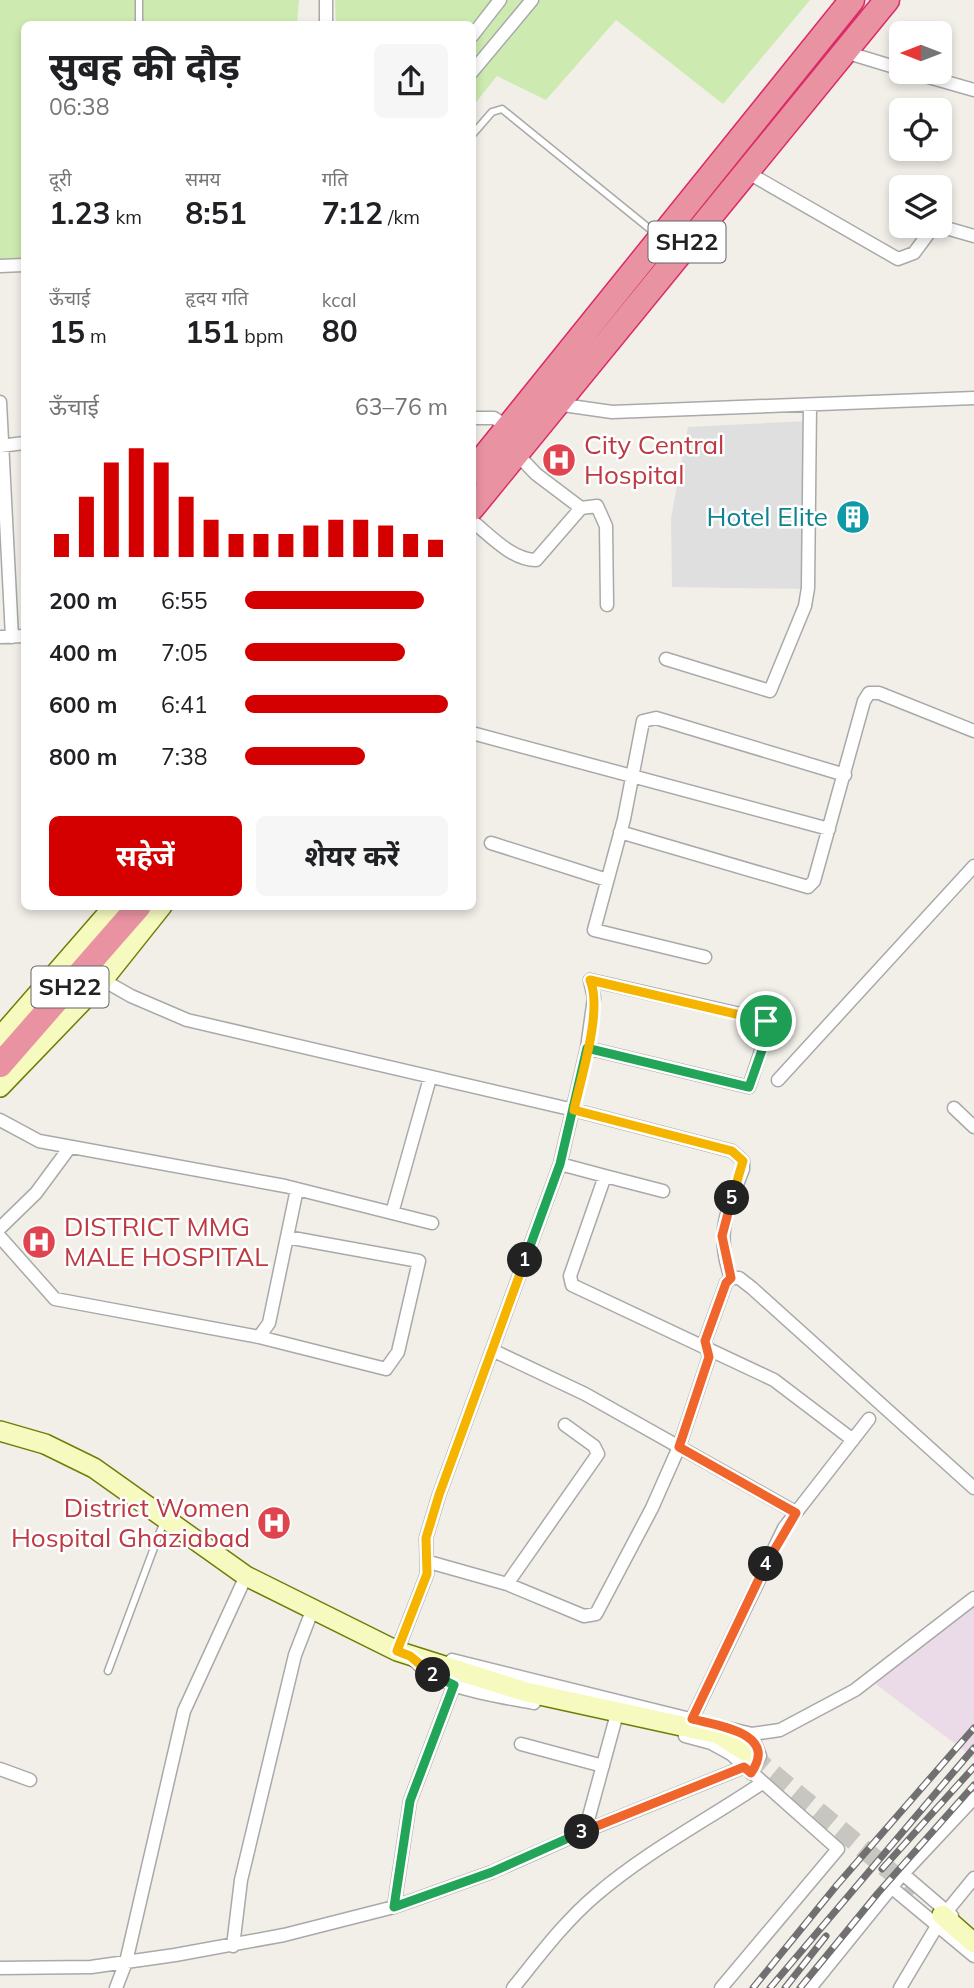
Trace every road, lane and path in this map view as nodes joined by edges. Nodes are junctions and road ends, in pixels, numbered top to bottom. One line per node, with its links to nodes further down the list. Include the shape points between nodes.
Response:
1 (139, 0): 7 (lane)
2 (326, 0): 8 (street)
3 (500, 0): 9 (street)
4 (532, 0): 12 (street)
5 (852, 0): 19 (highway, SH22)
6 (887, 0): 10 (highway, SH22)
7 (139, 21)
8 (326, 21)
9 (476, 31)
10 (845, 52): 11 (street); 16 (highway, SH22)
11 (889, 65)
12 (476, 67)
13 (952, 84): 14 (street)
14 (974, 90)
15 (476, 130): 19 (lane, via 492,112 502,109)
16 (745, 171): 20 (street, via 898,259 914,253); 25 (highway, SH22)
17 (952, 230): 18 (street)
18 (974, 236)
19 (661, 238): 28 (highway, SH22, via 535,398)
20 (926, 238)
21 (21, 265): 22 (street)
22 (0, 266)
23 (974, 398): 26 (street)
24 (0, 402): 30 (street)
25 (555, 404): 26 (street, via 612,412); 31 (highway, SH22)
26 (810, 405): 38 (street, via 808,588 770,691)
27 (476, 418): 28 (street, via 494,418 502,423)
28 (502, 432): 32 (highway, SH22)
29 (21, 443): 30 (street)
30 (1, 446): 37 (street)
31 (517, 454): 32 (highway, SH22); 34 (street)
32 (482, 480): 33 (highway)
33 (476, 497)
34 (580, 508): 35 (street, via 536,560 515,555); 36 (street, via 597,506 603,515)
35 (476, 524)
36 (607, 605)
37 (12, 637)
38 (666, 659)
39 (974, 731): 41 (street, via 869,693)
40 (476, 734): 42 (street)
41 (845, 775): 42 (street, via 649,717 641,726); 43 (street)
42 (634, 777): 43 (street); 44 (street)
43 (829, 829): 44 (street, via 814,881 808,887)
44 (620, 832): 47 (street)
45 (491, 843): 47 (street)
46 (974, 866): 57 (street)
47 (607, 880): 51 (street, via 594,930)
48 (111, 910): 53 (street)
49 (136, 910): 55 (highway, SH22)
50 (159, 910): 52 (street)
51 (705, 957)
52 (103, 980): 56 (street, via 187,1020); 58 (street)
53 (0, 1037)
54 (587, 1048): 54 (street, via 594,998 590,980 762,1018 769,1027 749,1087); 60 (street)
55 (0, 1065)
56 (430, 1078): 60 (street); 68 (street)
57 (778, 1080)
58 (0, 1087)
59 (954, 1108): 62 (street)
60 (574, 1110): 64 (street); 73 (street, via 738,1154 743,1169 723,1221 722,1236)
61 (0, 1120): 63 (street, via 38,1141)
62 (974, 1127)
63 (71, 1147): 66 (street); 70 (street, via 36,1193)
64 (560, 1164): 65 (street); 76 (street)
65 (605, 1176): 67 (street); 75 (street, via 570,1276 572,1285)
66 (297, 1189): 68 (street); 72 (street)
67 (663, 1191)
68 (392, 1213): 69 (street)
69 (432, 1223)
70 (0, 1228)
71 (0, 1237): 74 (street, via 55,1299)
72 (287, 1237): 74 (street, via 269,1323); 74 (street, via 419,1261 398,1352 386,1369)
73 (731, 1278): 75 (street, via 705,1341); 82 (street, via 752,1287)
74 (259, 1337)
75 (706, 1349): 80 (street, via 774,1380); 81 (street, via 709,1357)
76 (492, 1350): 81 (street, via 585,1394); 85 (street, via 428,1528)
77 (869, 1419): 80 (street)
78 (565, 1425): 87 (street, via 598,1454)
79 (0, 1431): 84 (street, via 68,1454)
80 (853, 1440): 83 (street)
81 (679, 1447): 83 (street); 87 (street, via 653,1508 596,1614 584,1616)
82 (974, 1488)
83 (796, 1513): 93 (street, via 776,1543)
84 (166, 1516): 86 (street); 91 (lane)
85 (429, 1562): 87 (street); 90 (street)
86 (246, 1576): 89 (street); 113 (street, via 180,1721)
87 (507, 1584)
88 (974, 1598): 95 (street, via 855,1690 772,1734)
89 (312, 1611): 90 (street); 111 (street, via 295,1655 241,1880)
90 (404, 1653): 92 (street); 93 (street, via 456,1660); 97 (street, via 526,1692 718,1734)
91 (108, 1671)
92 (454, 1685): 94 (street); 107 (street, via 410,1801)
93 (692, 1719): 95 (street)
94 (615, 1721): 97 (street, via 711,1743); 98 (street)
95 (743, 1733): 97 (street, via 759,1750 760,1756)
96 (521, 1744): 98 (street)
97 (749, 1765): 101 (street); 103 (street)
98 (603, 1766): 103 (street)
99 (0, 1769): 100 (street)
100 (30, 1780)
101 (762, 1783): 116 (street, via 595,1896); 117 (street, via 838,1849)
102 (974, 1798): 104 (street)
103 (584, 1831): 107 (street, via 492,1872)
104 (903, 1874): 106 (street); 108 (street)
105 (974, 1878): 108 (street)
106 (891, 1887): 108 (street); 118 (street)
107 (394, 1907): 111 (street)
108 (942, 1918): 109 (street); 110 (street); 112 (street); 119 (street)
109 (974, 1935)
110 (974, 1943)
111 (233, 1946): 113 (street)
112 (974, 1956)
113 (126, 1962): 114 (street, via 64,1969); 115 (street)
114 (0, 1968)
115 (116, 1988)
116 (513, 1988)
117 (720, 1988)
118 (810, 1988)
119 (900, 1988)

